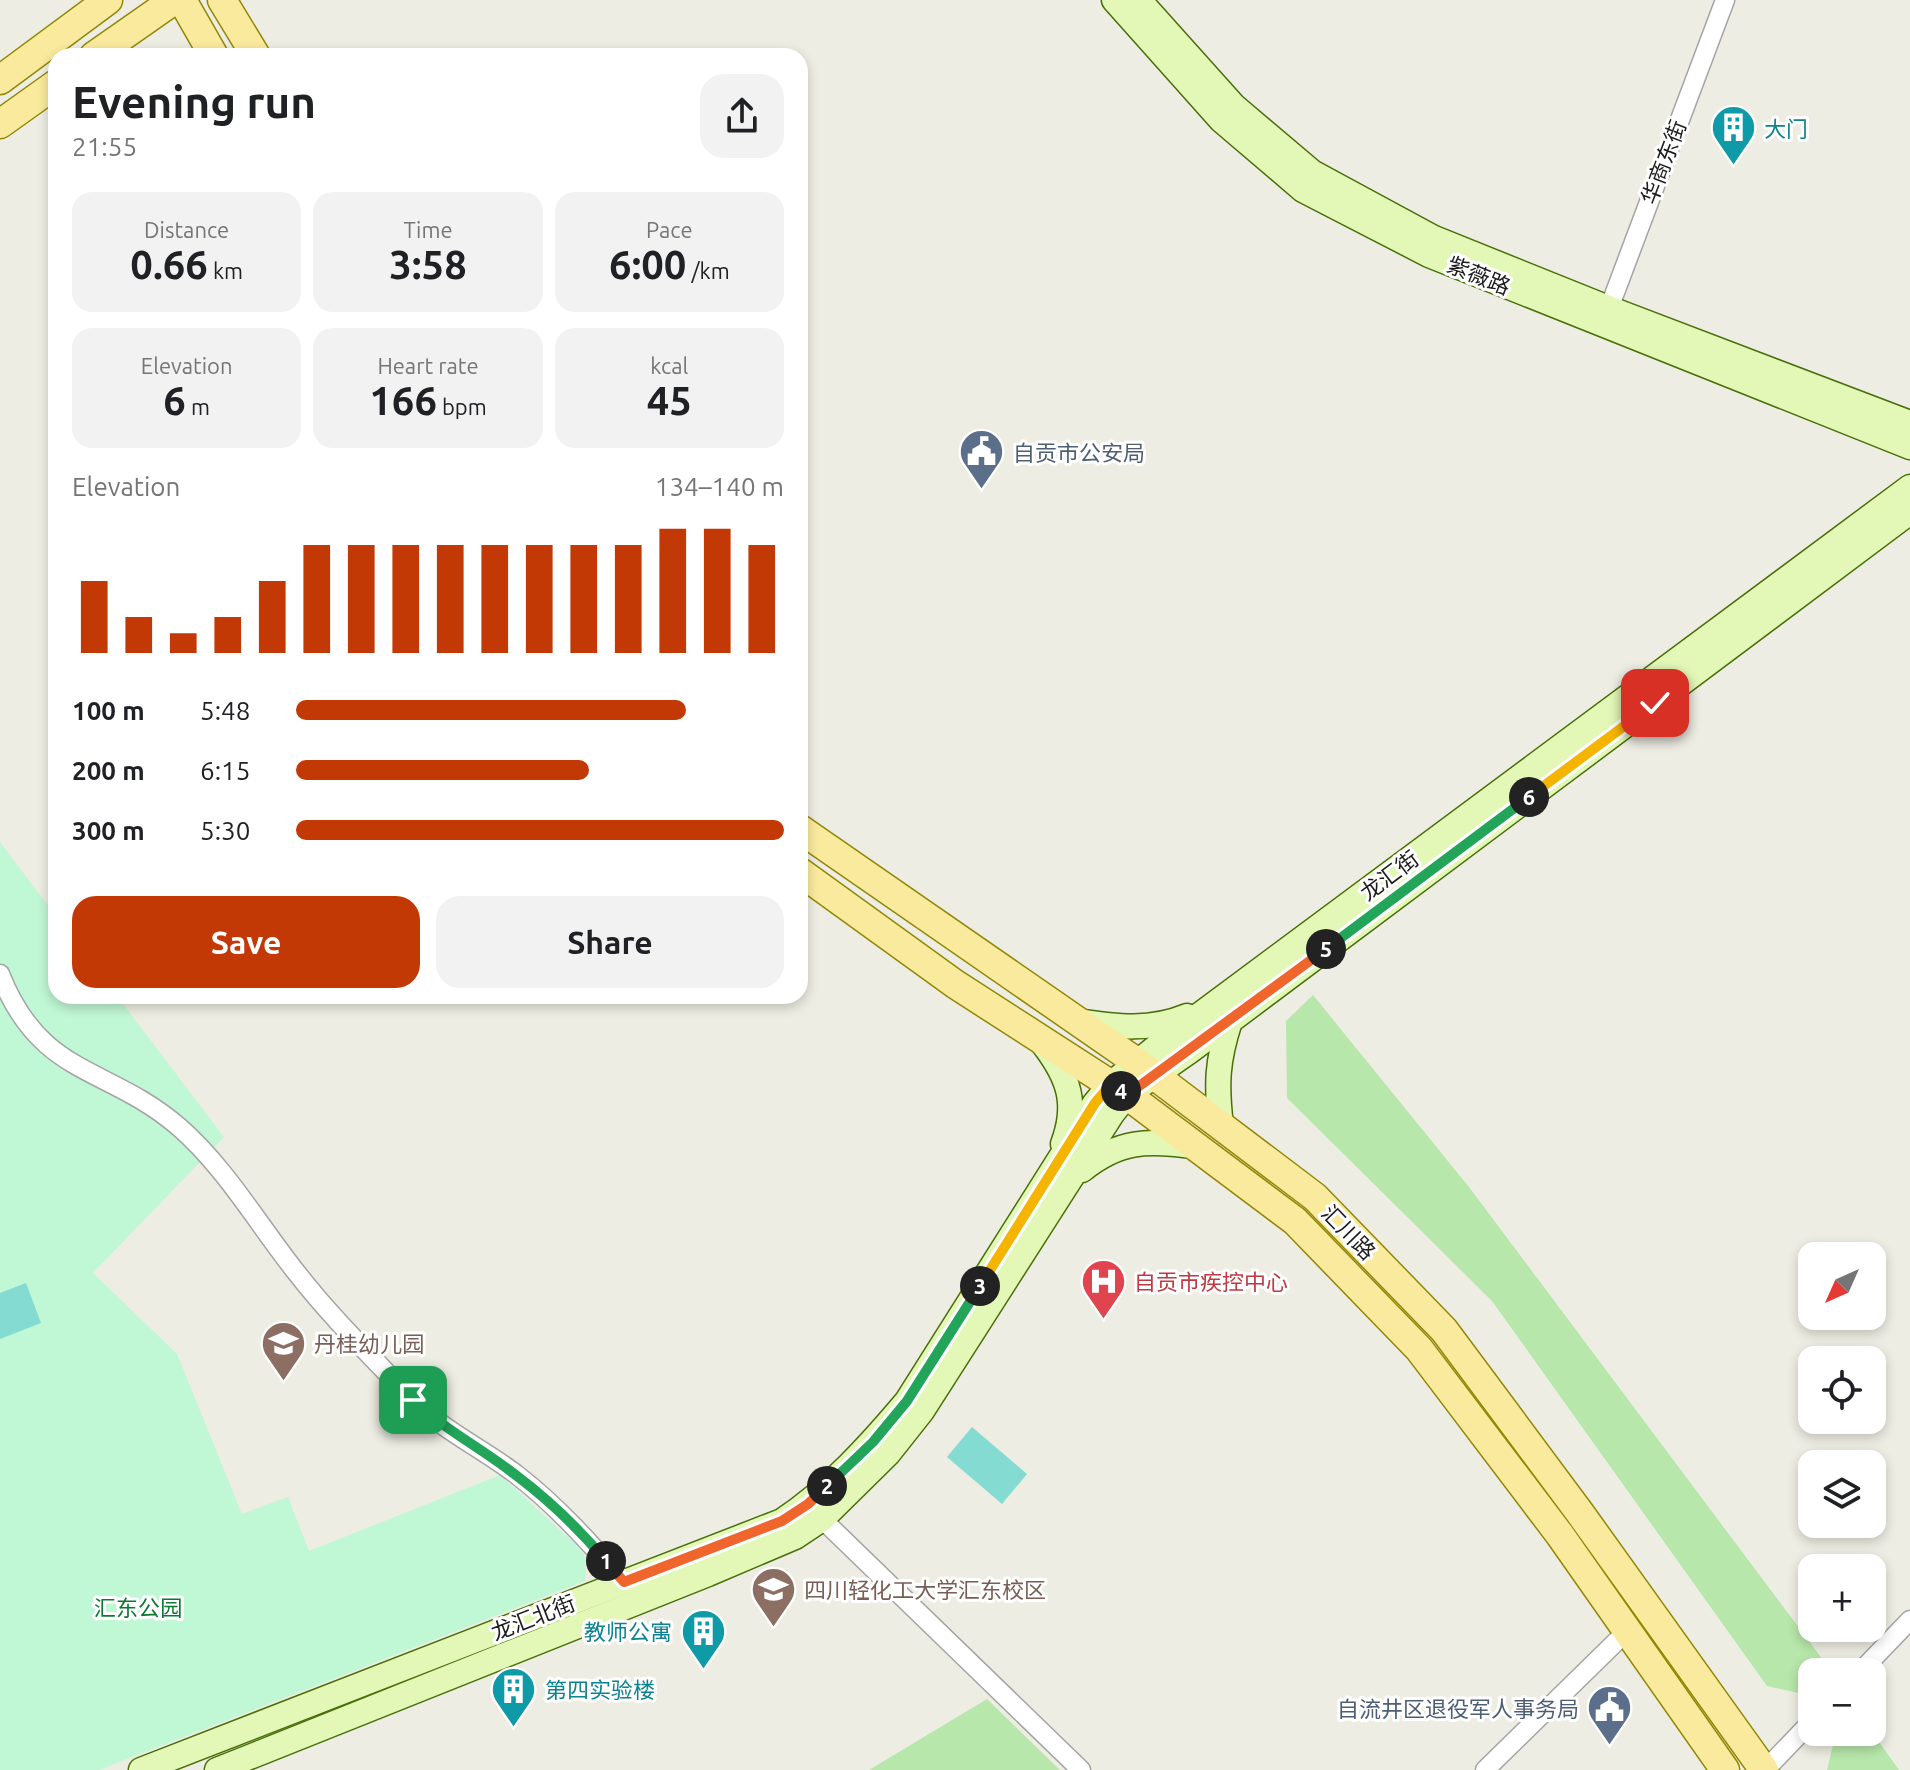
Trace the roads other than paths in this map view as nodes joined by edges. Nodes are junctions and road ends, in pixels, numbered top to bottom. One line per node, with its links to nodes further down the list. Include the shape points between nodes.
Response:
1 (108, 0): 11 (main road)
2 (174, 0): 8 (main road)
3 (182, 0): 9 (main road)
4 (222, 0): 10 (main road)
5 (1114, 0): 14 (main road, 紫薇路, via 1221,120 1303,190 1429,255)
6 (1139, 0): 14 (main road, 紫薇路, via 1234,106 1312,172 1434,238)
7 (1725, 0): 14 (street, 华商东街)
8 (105, 48)
9 (209, 48)
10 (251, 48)
11 (0, 80)
12 (48, 90): 13 (main road)
13 (0, 124)
14 (1606, 317): 15 (main road, 紫薇路); 16 (main road, 紫薇路)
15 (1910, 423)
16 (1910, 447)
17 (1910, 487): 22 (main road, 龙汇街)
18 (1910, 512): 22 (main road, 龙汇街)
19 (808, 835): 23 (main road, 汇川路)
20 (808, 878): 24 (main road, 汇川路)
21 (0, 974): 31 (street, via 13,1006 52,1051 178,1126 204,1151 300,1278 413,1400 517,1475 581,1531)
22 (1221, 1014): 23 (main road, via 1126,1028); 25 (main road, 龙汇街); 27 (main road)
23 (1077, 1021): 25 (main road, 汇川路)
24 (1038, 1037): 26 (main road, 汇川路); 29 (main road, via 1063,1070 1068,1086 1070,1125)
25 (1146, 1069): 26 (main road, 龙汇北街); 27 (main road, 汇川路)
26 (1119, 1089): 28 (main road, 汇川路); 29 (main road, 龙汇北街, via 1095,1103)
27 (1221, 1126): 41 (main road, 汇川路, via 1315,1197 1444,1330)
28 (1194, 1146): 29 (main road, via 1148,1141); 33 (main road, 汇川路, via 1295,1221 1419,1349)
29 (1063, 1172): 30 (main road, 龙汇北街, via 922,1411 888,1454); 31 (main road, 龙汇北街, via 907,1401 808,1504 782,1521)
30 (822, 1519): 36 (main road, 龙汇北街, via 795,1537 708,1574); 38 (street)
31 (624, 1582): 37 (main road, 龙汇北街)
32 (1910, 1620): 34 (street)
33 (1627, 1631): 39 (street); 40 (main road, 汇川路)
34 (1873, 1658)
35 (1798, 1736): 41 (street)
36 (221, 1769)
37 (141, 1770)
38 (1081, 1770)
39 (1485, 1770)
40 (1725, 1770)
41 (1765, 1770)

